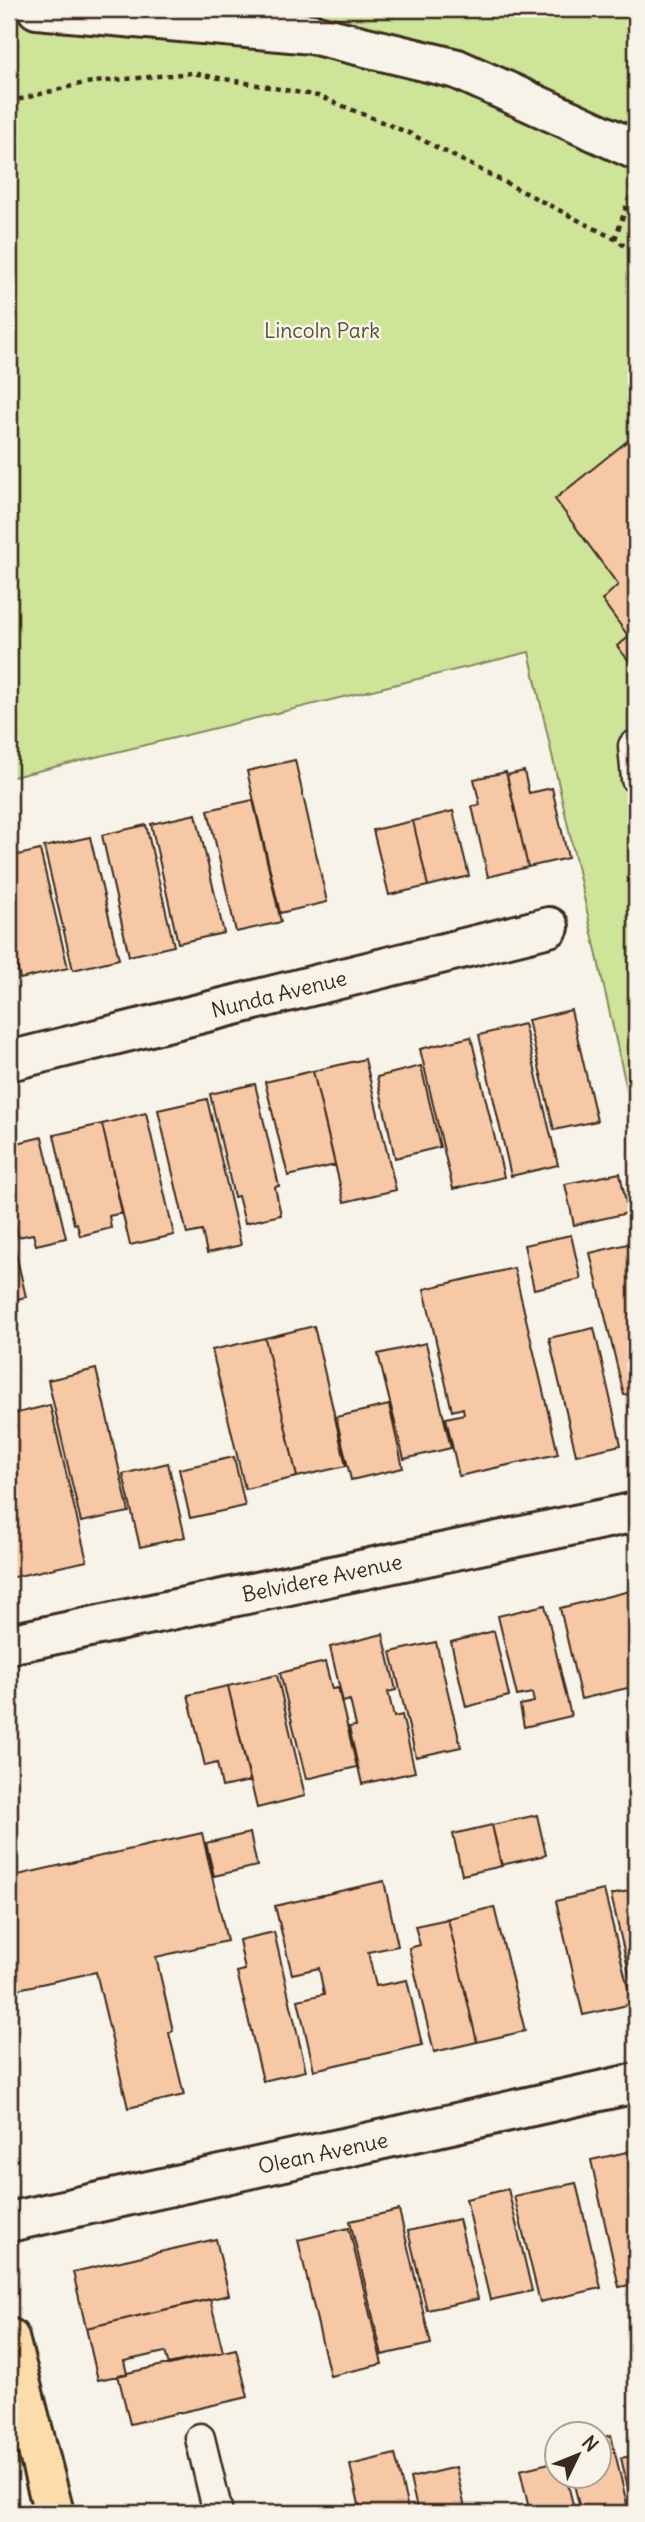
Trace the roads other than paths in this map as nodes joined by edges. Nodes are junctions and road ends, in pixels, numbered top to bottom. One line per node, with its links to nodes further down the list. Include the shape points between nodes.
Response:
1 (37, 9): 2 (street, via 312,34 457,69)
2 (636, 150)
3 (636, 746): 4 (lane)
4 (636, 779)
5 (549, 927): 6 (street, Nunda Avenue)
6 (9, 1060)
7 (636, 1512): 8 (street, Belvidere Avenue)
8 (9, 1644)
9 (636, 2083): 10 (street, Olean Avenue)
10 (9, 2222)
11 (9, 2338): 13 (main road)
12 (200, 2438): 14 (lane)
13 (54, 2513)
14 (218, 2513)

